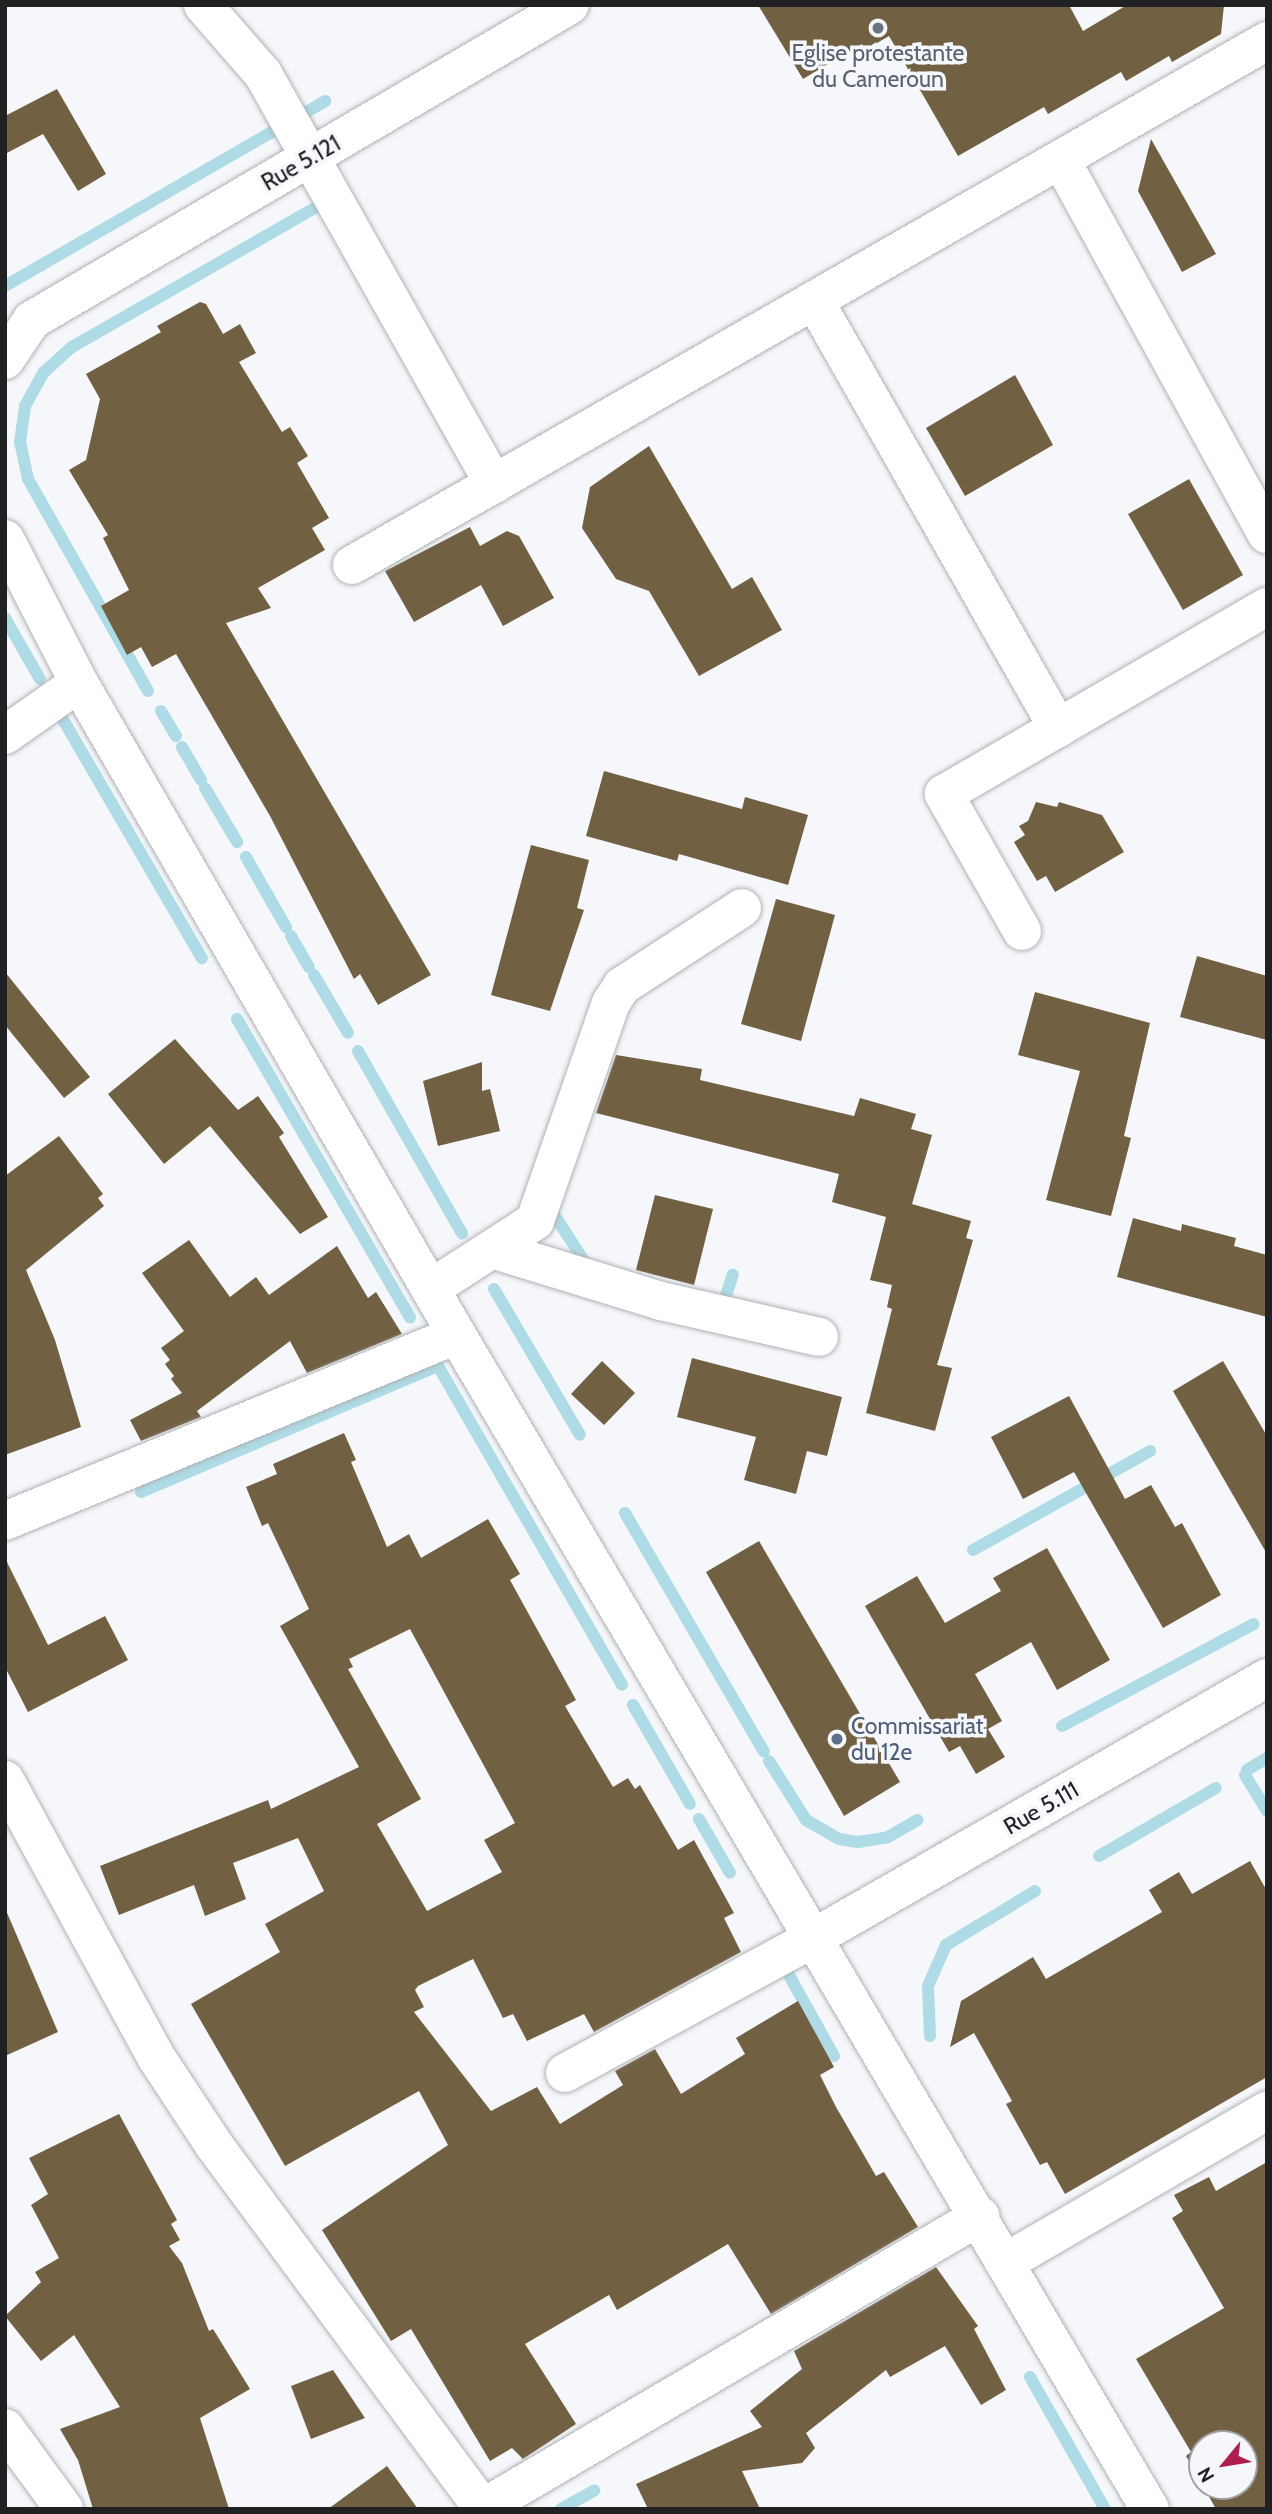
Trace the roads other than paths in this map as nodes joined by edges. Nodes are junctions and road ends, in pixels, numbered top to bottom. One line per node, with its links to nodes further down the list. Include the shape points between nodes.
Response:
1 (203, 5): 5 (street, via 263,74)
2 (570, 5): 3 (street, Rue 5.121)
3 (532, 15): 5 (street, Rue 5.121)
4 (1267, 41): 6 (street)
5 (310, 157): 8 (street, Rue 5.121, via 32,320); 9 (street)
6 (1061, 160): 7 (street); 10 (street)
7 (814, 300): 9 (street); 15 (street)
8 (5, 360)
9 (494, 484): 12 (street)
10 (1267, 534)
11 (5, 539): 14 (street)
12 (352, 565)
13 (1267, 607): 15 (street)
14 (79, 683): 16 (street); 20 (street)
15 (1058, 727): 18 (street, via 944,793)
16 (5, 735)
17 (742, 908): 19 (street, via 622,986 611,1003 542,1207 535,1221)
18 (1022, 931)
19 (495, 1250): 20 (street); 22 (street, via 661,1301)
20 (430, 1289): 21 (street)
21 (457, 1335): 23 (street); 26 (street)
22 (819, 1337)
23 (5, 1521)
24 (1267, 1678): 26 (street, Rue 5.111)
25 (5, 1780): 33 (street, via 163,2068 214,2145)
26 (815, 1937): 27 (street, Rue 5.111); 29 (street)
27 (565, 2073)
28 (1263, 2122): 30 (street)
29 (980, 2216): 30 (street); 33 (street)
30 (1006, 2262): 34 (street)
31 (5, 2428): 32 (street)
32 (64, 2509)
33 (482, 2509)
34 (1150, 2509)

